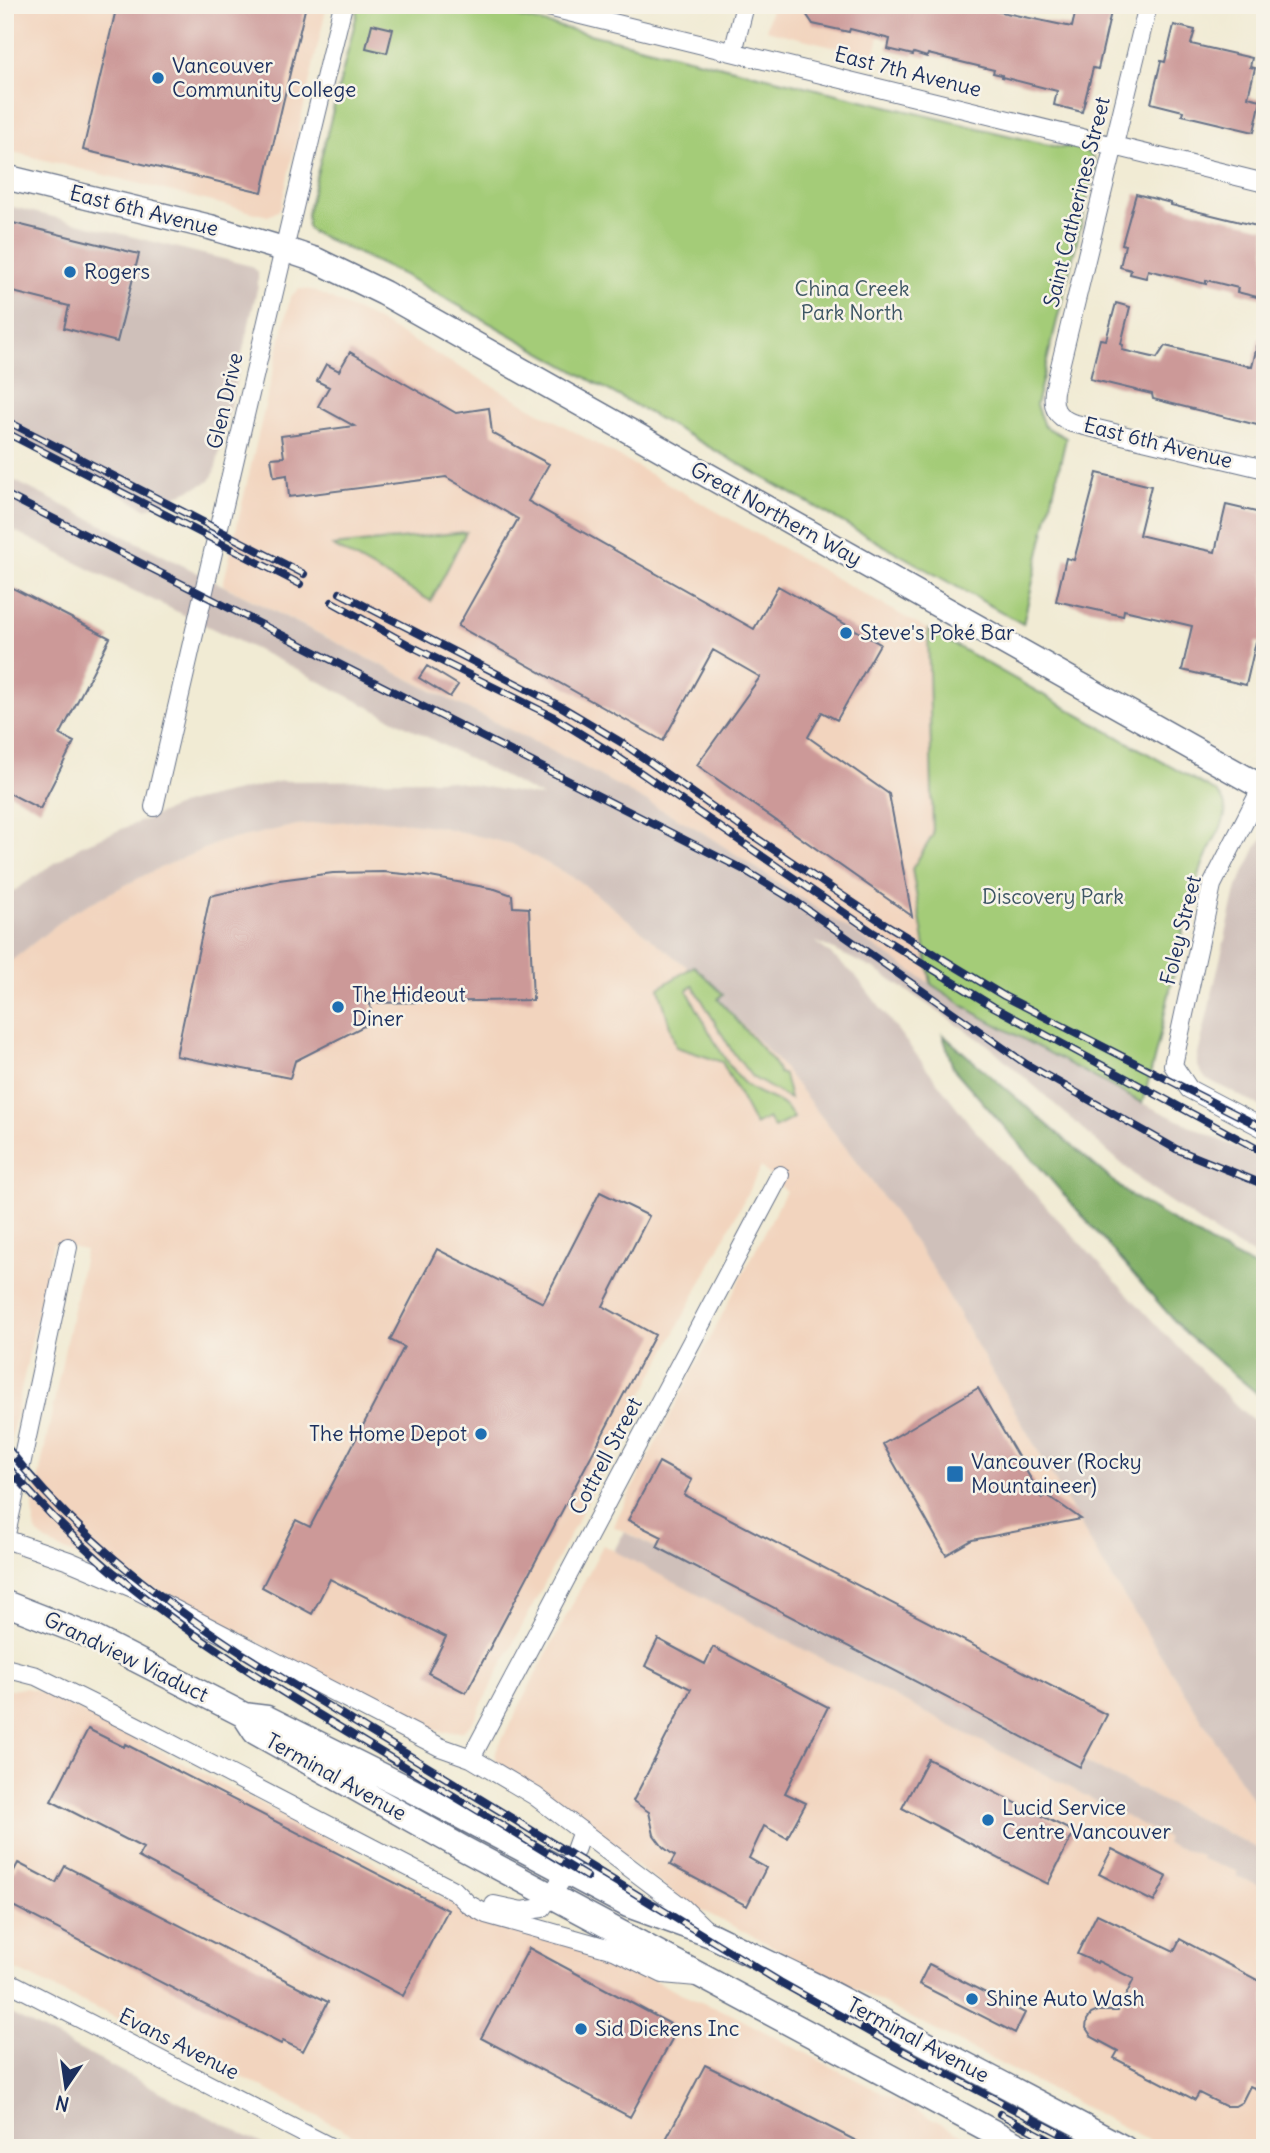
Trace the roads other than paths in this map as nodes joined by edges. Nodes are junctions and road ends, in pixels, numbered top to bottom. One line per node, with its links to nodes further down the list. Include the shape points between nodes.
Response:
1 (343, 5): 9 (street, Glen Drive)
2 (540, 5): 5 (street, East 7th Avenue)
3 (746, 5): 5 (street)
4 (1148, 5): 6 (street, Saint Catherines Street)
5 (733, 52): 6 (street, East 7th Avenue)
6 (1115, 146): 8 (street, East 7th Avenue); 10 (street, Saint Catherines Street, via 1054,391)
7 (5, 177): 9 (main road, East 6th Avenue)
8 (1265, 183)
9 (283, 249): 12 (main road, Great Northern Way, via 384,292); 13 (street, Glen Drive)
10 (1055, 410): 11 (street, East 6th Avenue, via 1072,423)
11 (1265, 469)
12 (1263, 788): 14 (street, Foley Street, via 1212,885 1174,1065 1189,1089)
13 (154, 807)
14 (1265, 1129)
15 (780, 1175): 21 (street, Cottrell Street)
16 (68, 1247): 17 (street)
17 (5, 1539): 21 (street, Terminal Avenue, via 135,1589 440,1747)
18 (5, 1603): 20 (main road, Grandview Viaduct, via 92,1637)
19 (5, 1668): 24 (street, Terminal Avenue, via 36,1676 135,1725)
20 (244, 1715): 23 (main road, Terminal Avenue, via 267,1718); 25 (main road, Terminal Avenue, via 255,1732)
21 (471, 1758): 22 (street, Terminal Avenue)
22 (582, 1831): 23 (street); 26 (street, Terminal Avenue)
23 (567, 1872): 25 (street); 26 (main road, Terminal Avenue, via 628,1905)
24 (455, 1891): 25 (street, via 465,1890 491,1904 522,1911 542,1908); 27 (street, Terminal Avenue, via 468,1904 495,1917 614,1950 663,1974)
25 (553, 1895): 27 (main road, Terminal Avenue)
26 (711, 1935): 31 (main road, Terminal Avenue)
27 (705, 1977): 30 (main road, Terminal Avenue)
28 (5, 1980): 29 (street, Evans Avenue)
29 (332, 2148)
30 (1023, 2148)
31 (1124, 2148)

